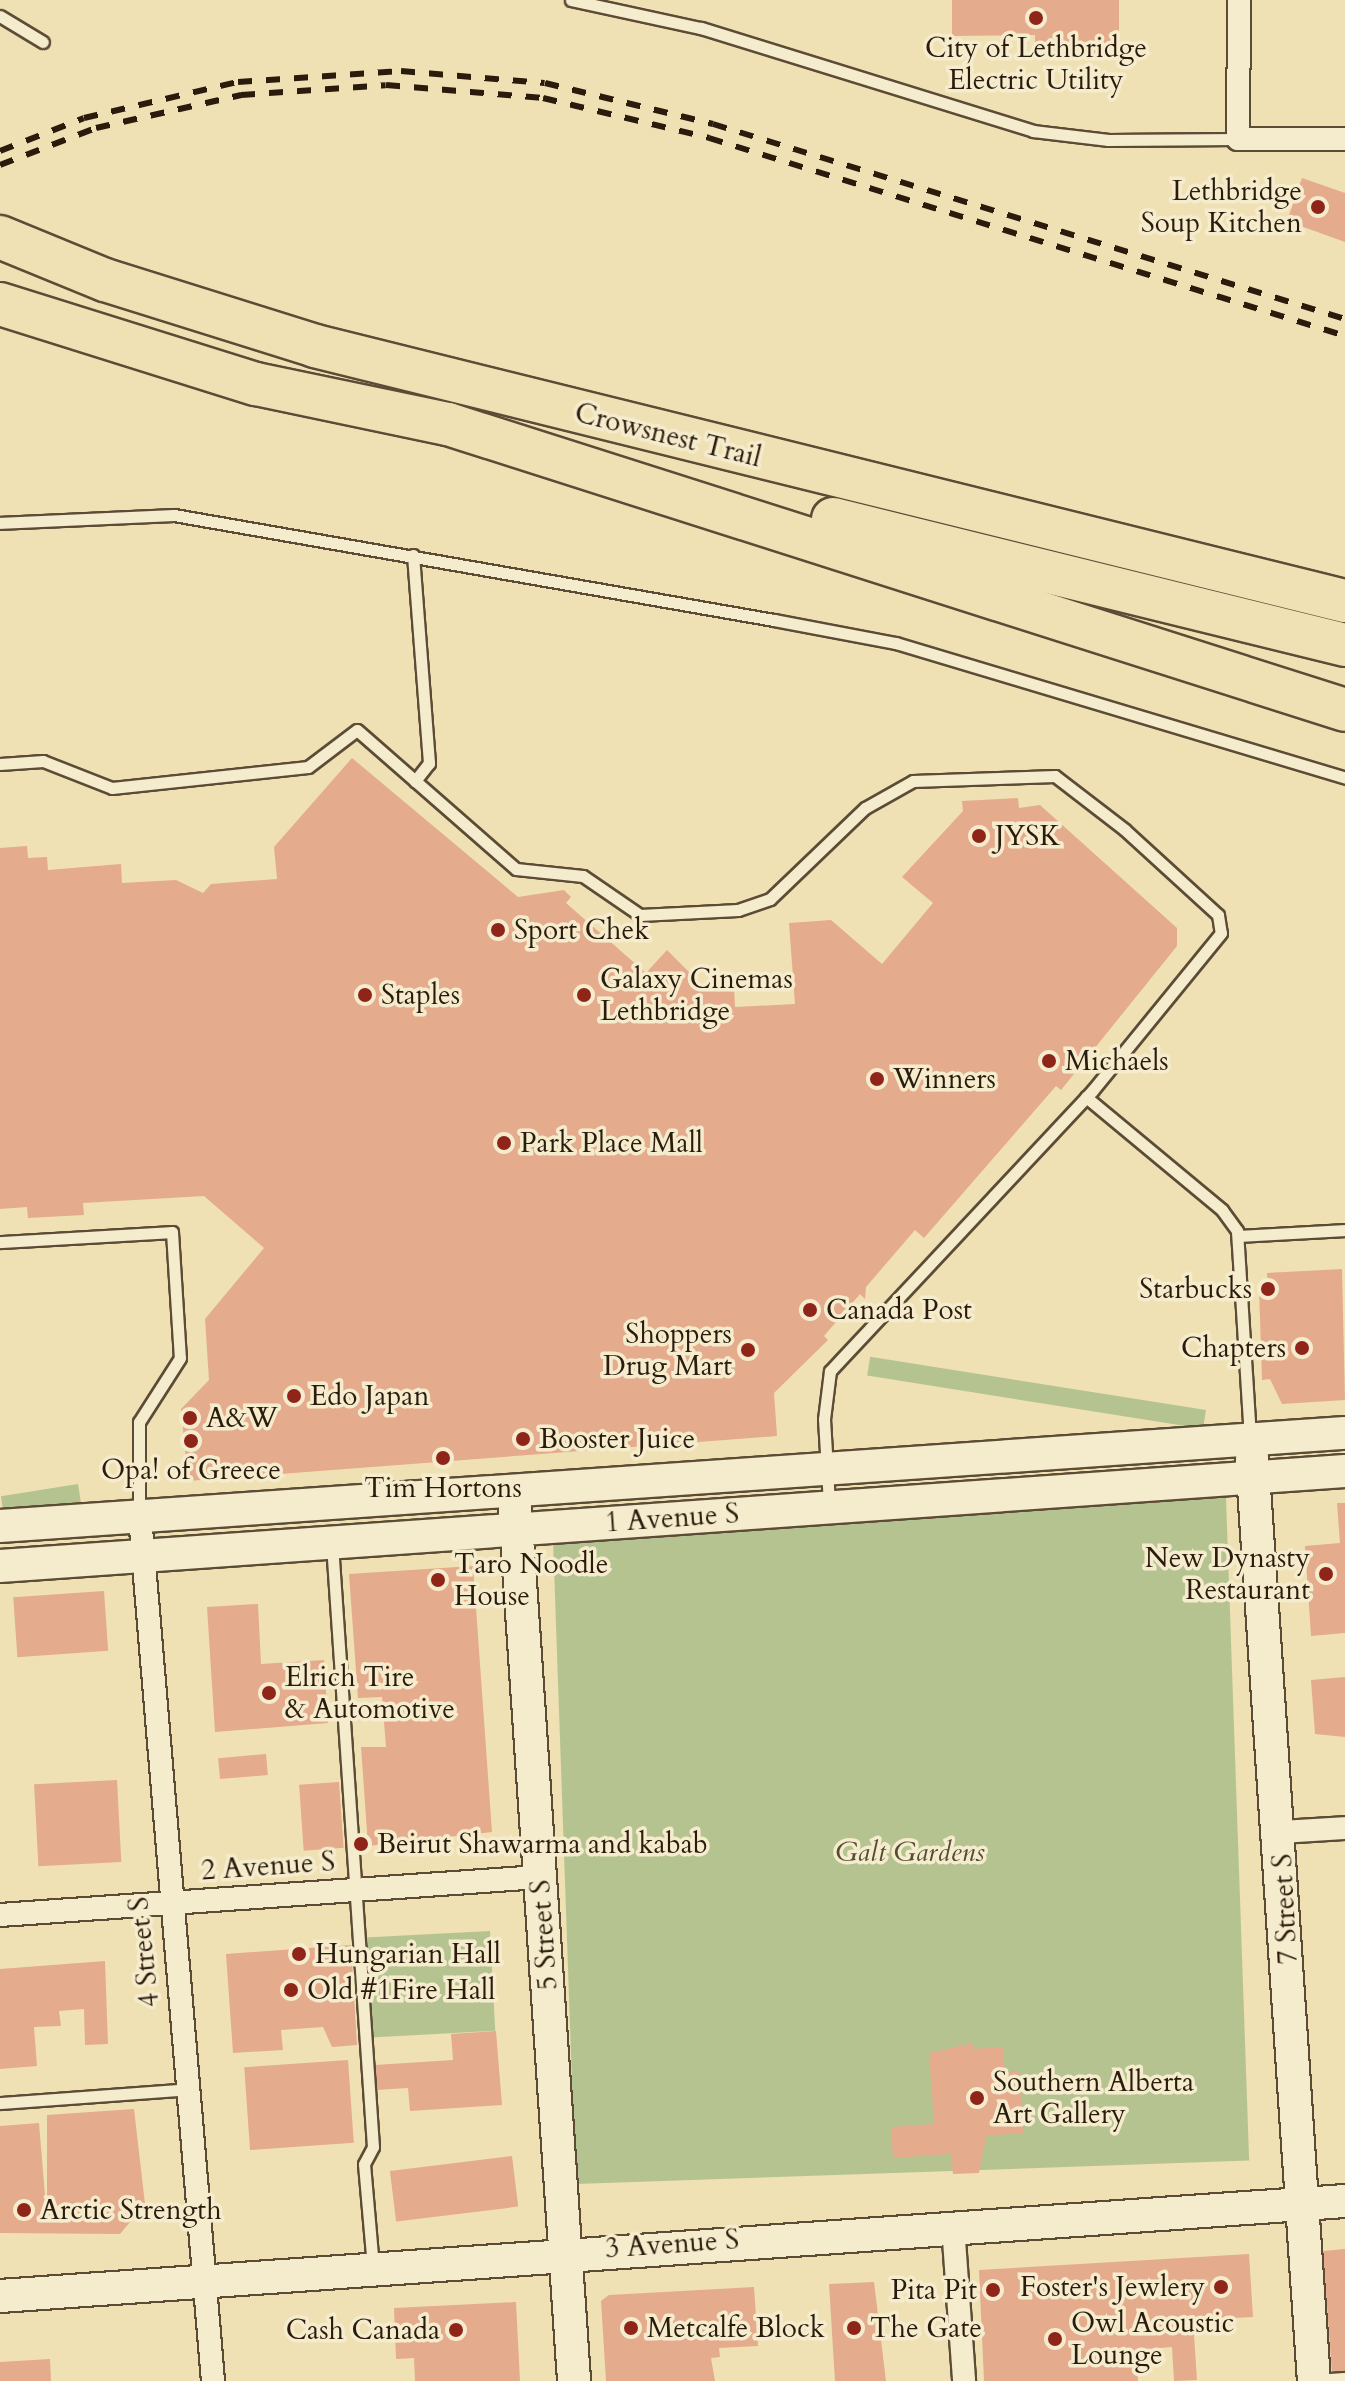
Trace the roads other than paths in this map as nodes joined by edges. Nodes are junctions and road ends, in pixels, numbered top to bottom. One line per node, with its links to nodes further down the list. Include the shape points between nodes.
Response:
1 (571, 0): 5 (lane, via 701,28 1033,131 1108,140)
2 (1239, 0): 5 (street)
3 (0, 16): 4 (lane)
4 (43, 42)
5 (1238, 139): 6 (street)
6 (1345, 139)
7 (0, 216): 11 (highway)
8 (0, 237): 11 (highway, Crowsnest Trail, via 105,280)
9 (0, 287): 12 (highway, Crowsnest Trail, via 119,331)
10 (0, 304): 12 (highway, via 256,384)
11 (315, 346): 13 (highway, Crowsnest Trail)
12 (448, 424): 18 (highway, Crowsnest Trail); 19 (highway)
13 (703, 444): 16 (highway); 17 (highway, Crowsnest Trail)
14 (0, 523): 15 (lane, via 165,514)
15 (413, 555): 21 (lane, via 896,643); 22 (lane, via 429,763)
16 (1345, 572)
17 (1345, 601)
18 (1345, 645)
19 (1345, 710)
20 (0, 764): 22 (lane, via 43,761 112,788 308,767 357,730)
21 (1345, 778)
22 (415, 781): 23 (lane, via 516,869 583,876 640,915 738,910 770,899 805,874 865,808 913,781 1055,776 1118,824 1223,924)
23 (1086, 1097): 25 (lane, via 1222,1210); 29 (lane, via 830,1371)
24 (1345, 1230): 25 (lane)
25 (1239, 1236): 28 (lane)
26 (0, 1242): 34 (lane, via 172,1232 180,1358 139,1422)
27 (1345, 1433): 28 (street, 1 Avenue S)
28 (1250, 1438): 29 (street, 1 Avenue S); 31 (street, 7 Street S)
29 (826, 1467): 32 (street, 1 Avenue S); 33 (lane)
30 (1345, 1471): 31 (street, 1 Avenue S)
31 (1253, 1479): 33 (street, 1 Avenue S); 41 (street, 7 Street S)
32 (513, 1489): 34 (street, 1 Avenue S); 36 (street, 5 Street S)
33 (830, 1508): 36 (street, 1 Avenue S)
34 (140, 1517): 35 (street, 1 Avenue S); 38 (street, 4 Street S)
35 (0, 1526)
36 (516, 1529): 37 (street, 1 Avenue S); 42 (street, 5 Street S)
37 (332, 1543): 38 (street, 1 Avenue S); 43 (lane)
38 (142, 1556): 39 (street, 1 Avenue S); 44 (street, 4 Street S)
39 (0, 1566)
40 (1345, 1828): 41 (street)
41 (1280, 1832): 49 (street, 7 Street S)
42 (540, 1877): 43 (street, 2 Avenue S); 51 (street, 5 Street S)
43 (351, 1890): 44 (street, 2 Avenue S); 52 (lane, via 373,2147 364,2164)
44 (168, 1903): 45 (street, 2 Avenue S); 46 (street, 4 Street S)
45 (0, 1915)
46 (189, 2089): 47 (lane); 53 (street, 4 Street S)
47 (0, 2103)
48 (1345, 2201): 49 (street, 3 Avenue S)
49 (1303, 2204): 50 (street, 3 Avenue S); 60 (street, 7 Street S)
50 (953, 2226): 51 (street, 3 Avenue S); 58 (street)
51 (566, 2250): 52 (street, 3 Avenue S); 57 (street, 5 Street S)
52 (373, 2267): 53 (street, 3 Avenue S)
53 (209, 2284): 54 (street, 3 Avenue S); 56 (street, 4 Street S)
54 (0, 2296)
55 (1345, 2378): 60 (lane)
56 (213, 2381)
57 (574, 2381)
58 (964, 2381)
59 (1302, 2381): 60 (lane)
60 (1314, 2381)

